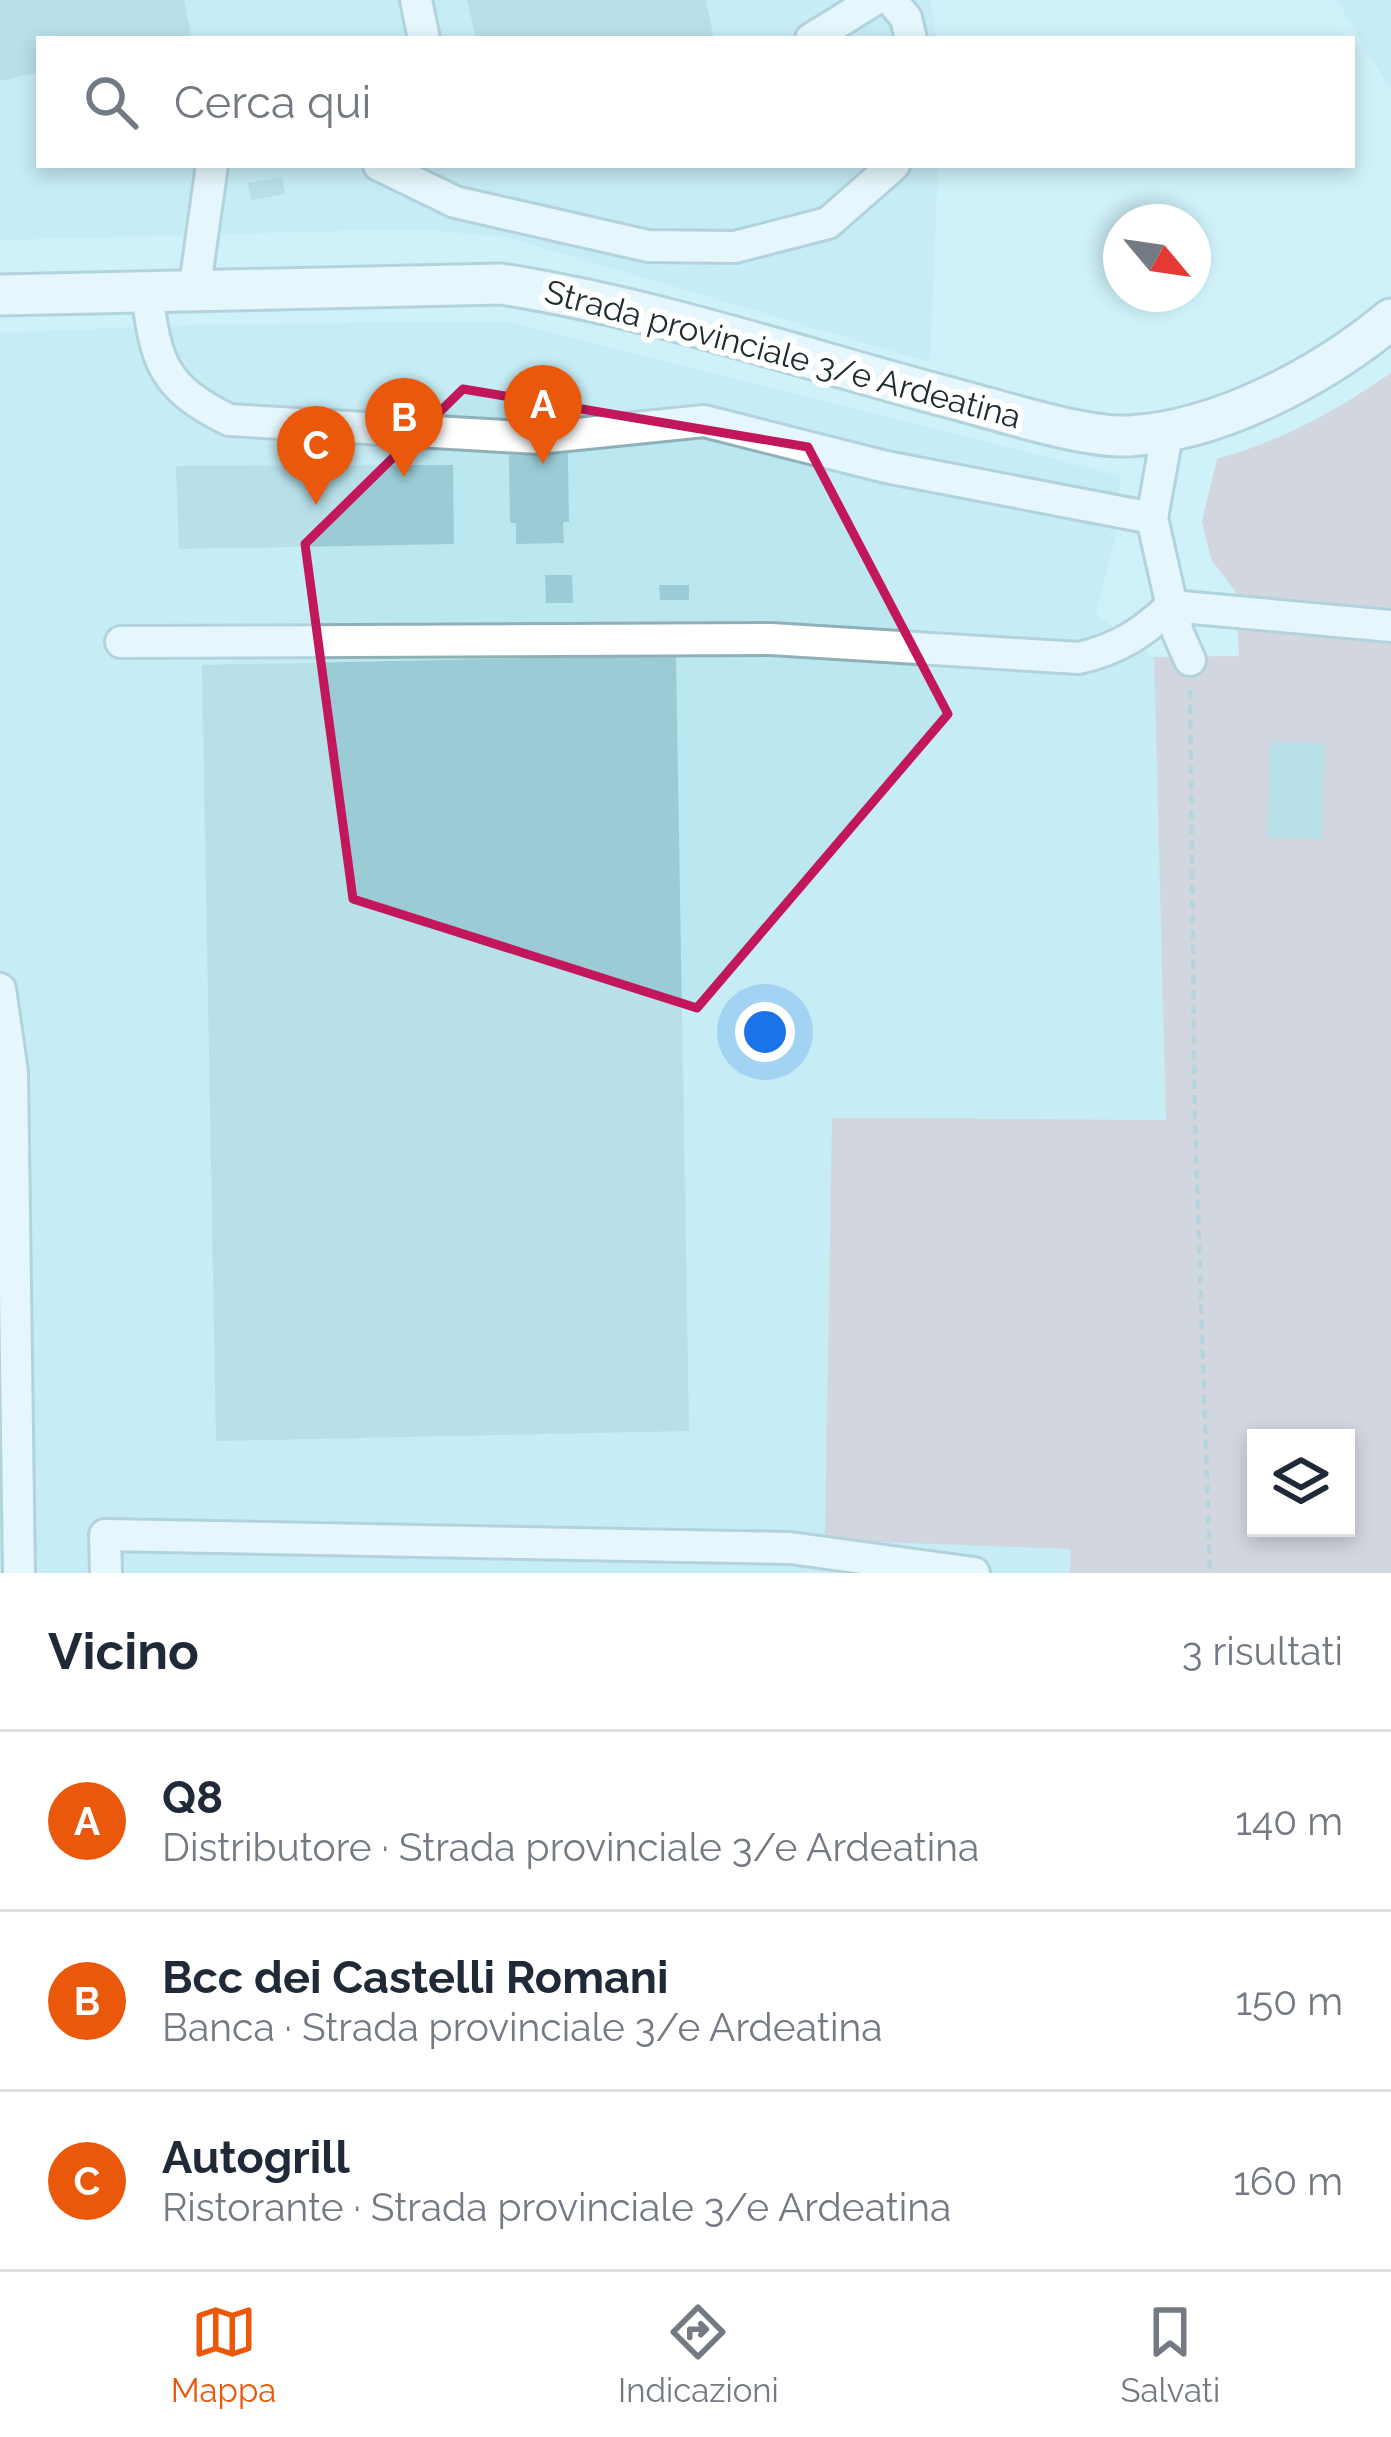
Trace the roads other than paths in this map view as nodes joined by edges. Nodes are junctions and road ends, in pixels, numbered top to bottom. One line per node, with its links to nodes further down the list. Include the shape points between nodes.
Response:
1 (416, 0): 4 (street)
2 (874, 0): 5 (street)
3 (892, 0): 6 (street)
4 (423, 36)
5 (816, 36)
6 (910, 36)
7 (212, 168): 11 (street)
8 (385, 168): 9 (street, via 498,212 648,246 735,248 828,223)
9 (891, 168)
10 (146, 292): 11 (main road, Strada provinciale 3/e Ardeatina); 12 (main road, Strada provinciale 3/e Ardeatina); 15 (street, via 155,355 182,389 229,420 538,438 704,422)
11 (194, 293): 14 (main road, Strada provinciale 3/e Ardeatina, via 501,284 673,318 1045,423 1126,436)
12 (0, 296)
13 (1391, 319): 14 (main road, Strada provinciale 3/e Ardeatina, via 1303,380 1244,409)
14 (1168, 429): 15 (street)
15 (1153, 518): 16 (street)
16 (1171, 606): 17 (street); 18 (street, via 1114,650 1079,658 771,639); 19 (street)
17 (1391, 626)
18 (121, 642)
19 (1190, 660)
20 (0, 989): 21 (street, via 12,1072)
21 (19, 1573)
22 (106, 1573): 23 (street, via 105,1535 790,1548)
23 (974, 1573)

